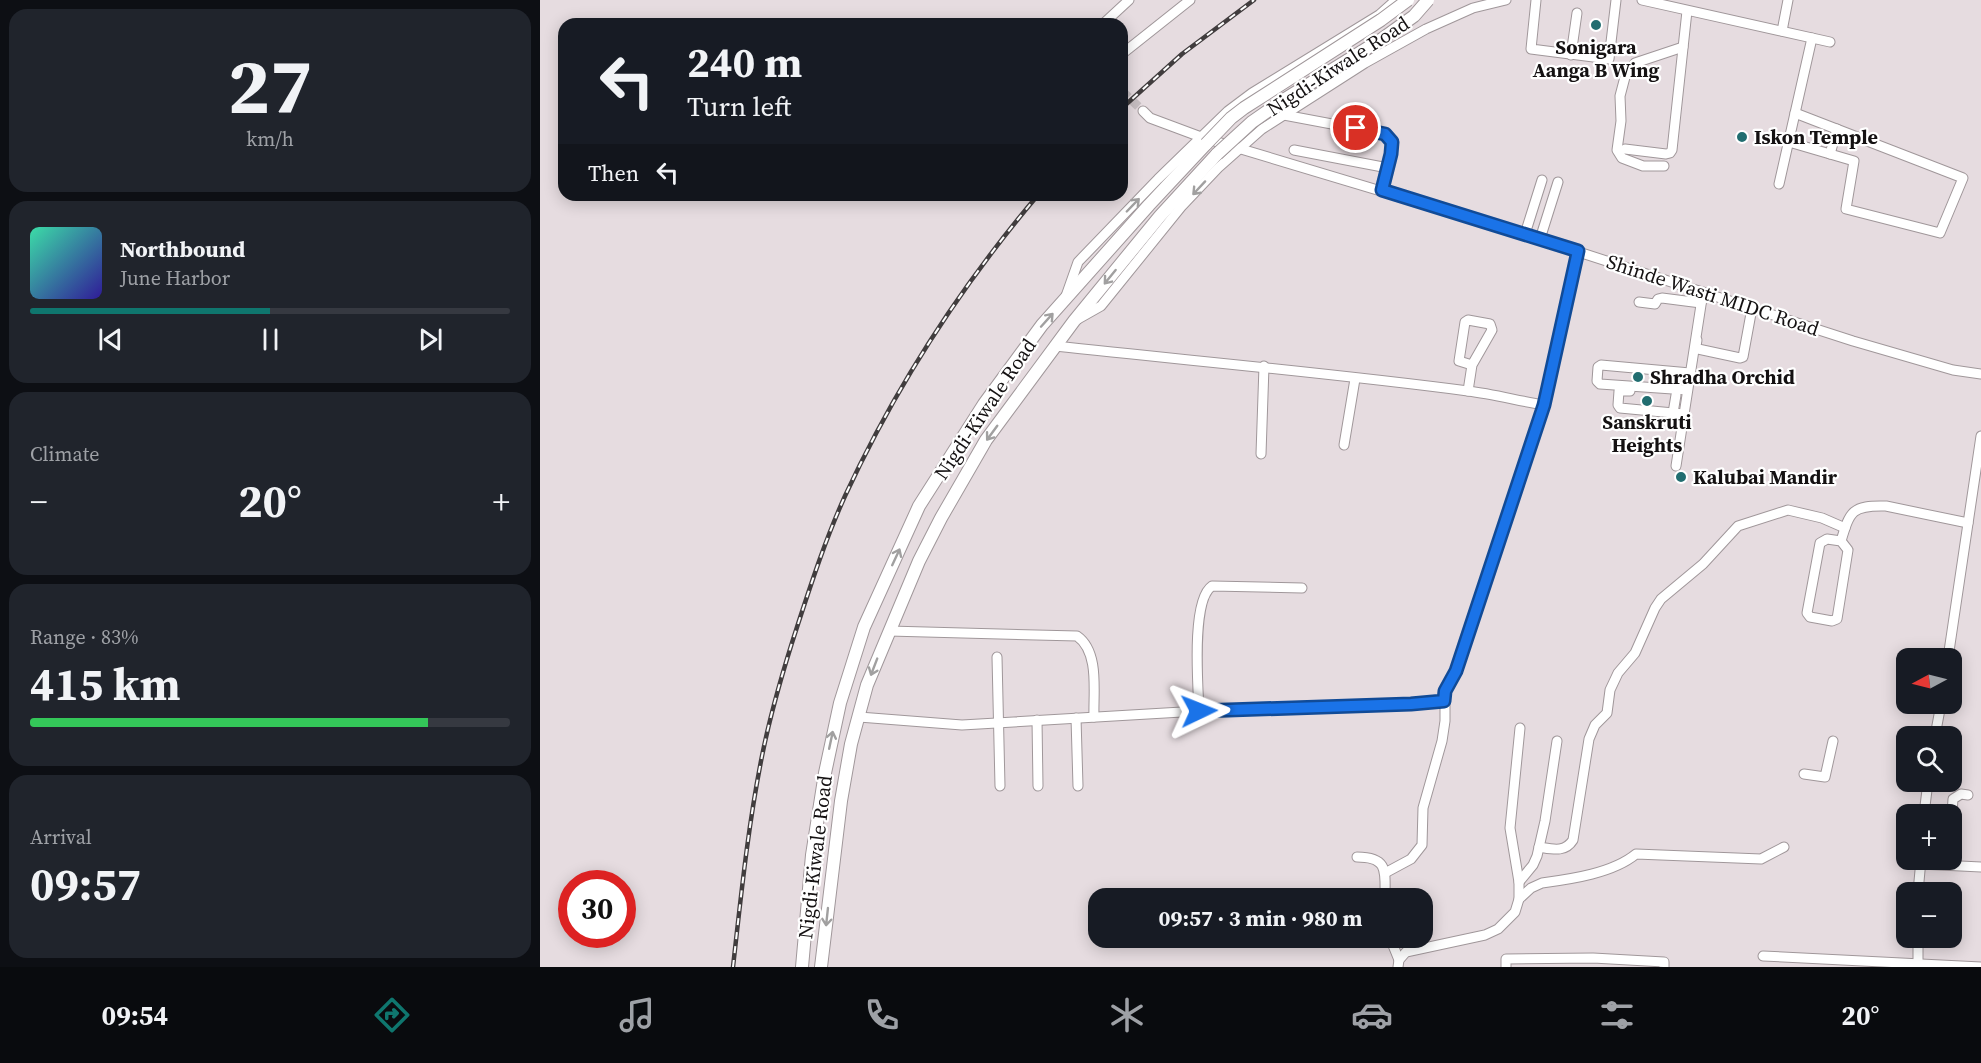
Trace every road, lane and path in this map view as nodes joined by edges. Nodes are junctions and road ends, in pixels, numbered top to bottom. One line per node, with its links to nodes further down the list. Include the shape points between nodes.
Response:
1 (1129, 0): 13 (street)
2 (1190, 0): 18 (street)
3 (1396, 0): 24 (street, via 1252,93)
4 (1408, 0): 42 (main road, Nigdi-Kiwale Road, bridge, via 1230,118)
5 (1428, 0): 46 (main road, Nigdi-Kiwale Road, one-way to 46, bridge, via 1414,16 1382,39 1252,122 1160,216)
6 (1506, 0): 22 (street, via 1473,8 1426,28)
7 (1536, 0): 19 (street, via 1531,49)
8 (1616, 0): 19 (street, via 1609,59)
9 (1642, 0): 11 (street)
10 (1788, 0): 14 (street)
11 (1687, 11): 14 (street); 17 (street)
12 (1577, 13): 19 (street)
13 (1110, 18)
14 (1782, 31): 15 (street)
15 (1812, 38): 16 (street); 21 (street)
16 (1830, 42)
17 (1683, 47): 27 (street, via 1672,150 1670,153); 30 (street, via 1635,63 1625,77 1620,96 1617,150 1622,158 1643,166)
18 (1128, 49)
19 (1571, 55)
20 (1143, 111): 24 (street, Shinde Wasti MIDC Road, via 1150,118)
21 (1795, 113): 23 (street); 25 (street)
22 (1284, 115): 26 (street); 31 (street, via 1385,134 1392,142)
23 (1836, 129): 29 (street); 29 (street, via 1963,178 1940,233 1846,209 1854,161)
24 (1201, 136): 26 (street, Shinde Wasti MIDC Road); 42 (street, one-way to 24, via 1078,262)
25 (1789, 142): 29 (street); 34 (street)
26 (1240, 147): 35 (street, Shinde Wasti MIDC Road); 46 (street, one-way to 46, via 1164,227 1101,306)
27 (1625, 149)
28 (1294, 150): 31 (street)
29 (1830, 154)
30 (1664, 166)
31 (1388, 168): 35 (street)
32 (1542, 180): 36 (street)
33 (1558, 182): 37 (street)
34 (1779, 184)
35 (1382, 190): 38 (street, Shinde Wasti MIDC Road)
36 (1528, 223): 37 (street); 38 (street)
37 (1544, 228): 39 (street)
38 (1525, 234): 39 (street, Shinde Wasti MIDC Road)
39 (1540, 239): 40 (street, Shinde Wasti MIDC Road)
40 (1578, 251): 41 (street, Shinde Wasti MIDC Road); 57 (street)
41 (1704, 292): 44 (street); 45 (street, Shinde Wasti MIDC Road); 45 (street, via 1698,349 1743,357)
42 (1064, 302): 100 (main road, Nigdi-Kiwale Road, one-way to 42, via 812,855 825,773 840,703 864,627 919,506 984,404 1042,325)
43 (1639, 302): 44 (street, via 1655,304 1662,297)
44 (1701, 303): 51 (street)
45 (1752, 308): 52 (street, Shinde Wasti MIDC Road, via 1925,363)
46 (1074, 321): 47 (main road, Nigdi-Kiwale Road)
47 (1056, 346): 49 (street); 68 (main road, Nigdi-Kiwale Road, one-way to 68, via 986,440 941,518)
48 (1472, 365): 48 (street, via 1492,328 1490,324 1466,321 1460,361); 54 (street)
49 (1264, 366): 53 (street); 62 (street)
50 (1678, 372): 51 (street); 55 (street); 55 (street, via 1601,364 1598,367 1600,384)
51 (1690, 373): 56 (street)
52 (1981, 374)
53 (1355, 379): 54 (street); 61 (street)
54 (1468, 391): 57 (street)
55 (1676, 392): 56 (street); 58 (street); 58 (street, via 1619,391 1620,408)
56 (1687, 393): 59 (street)
57 (1544, 405): 71 (street)
58 (1673, 413): 59 (street)
59 (1684, 414): 63 (street)
60 (1981, 436): 64 (street)
61 (1344, 445)
62 (1261, 454)
63 (1676, 466)
64 (1968, 523): 65 (street, via 1873,506 1853,511); 69 (street)
65 (1845, 528): 66 (street); 87 (street, via 1788,510 1753,520 1738,526 1703,564 1661,599 1635,653 1618,673 1610,690 1607,713 1595,725 1589,739 1574,840 1565,849)
66 (1841, 542): 66 (street, via 1848,553 1837,619 1810,617 1807,610 1820,543 1827,539)
67 (1302, 588): 72 (street, via 1208,589 1198,625)
68 (889, 631): 73 (main road, Nigdi-Kiwale Road, one-way to 73); 74 (street, via 1077,636 1093,666)
69 (1949, 648)
70 (997, 657): 77 (street)
71 (1444, 701): 72 (street); 92 (street, via 1442,741 1423,808 1422,845 1411,860)
72 (1199, 711): 74 (street)
73 (858, 717): 77 (street, via 962,725); 102 (main road, Nigdi-Kiwale Road, one-way to 102, via 841,801)
74 (1094, 717): 75 (street)
75 (1076, 718): 76 (street); 84 (street)
76 (1037, 720): 77 (street); 83 (street)
77 (998, 723): 82 (street)
78 (1520, 728): 93 (street, via 1510,828)
79 (1557, 741): 87 (street)
80 (1833, 741): 81 (street, via 1825,777)
81 (1804, 774)
82 (1000, 786)
83 (1038, 786)
84 (1078, 786)
85 (1968, 795): 86 (street, via 1961,794)
86 (1953, 804)
87 (1539, 847): 93 (street, via 1533,865)
88 (1784, 847): 95 (street, via 1761,859 1636,854 1613,868 1542,883)
89 (1357, 857): 92 (street, via 1377,860)
90 (1962, 865): 91 (street)
91 (1981, 867)
92 (1385, 873): 94 (street)
93 (1519, 882): 95 (street)
94 (1385, 888)
95 (1519, 899): 99 (street, via 1515,912 1498,929 1406,952)
96 (1393, 948): 99 (street)
97 (1918, 948): 101 (street)
98 (1763, 956): 101 (street)
99 (1398, 964)
100 (802, 966)
101 (1918, 966): 105 (street)
102 (821, 967)
103 (1506, 967): 104 (street, via 1506,959 1593,958 1664,962)
104 (1664, 967)
105 (1981, 967)

